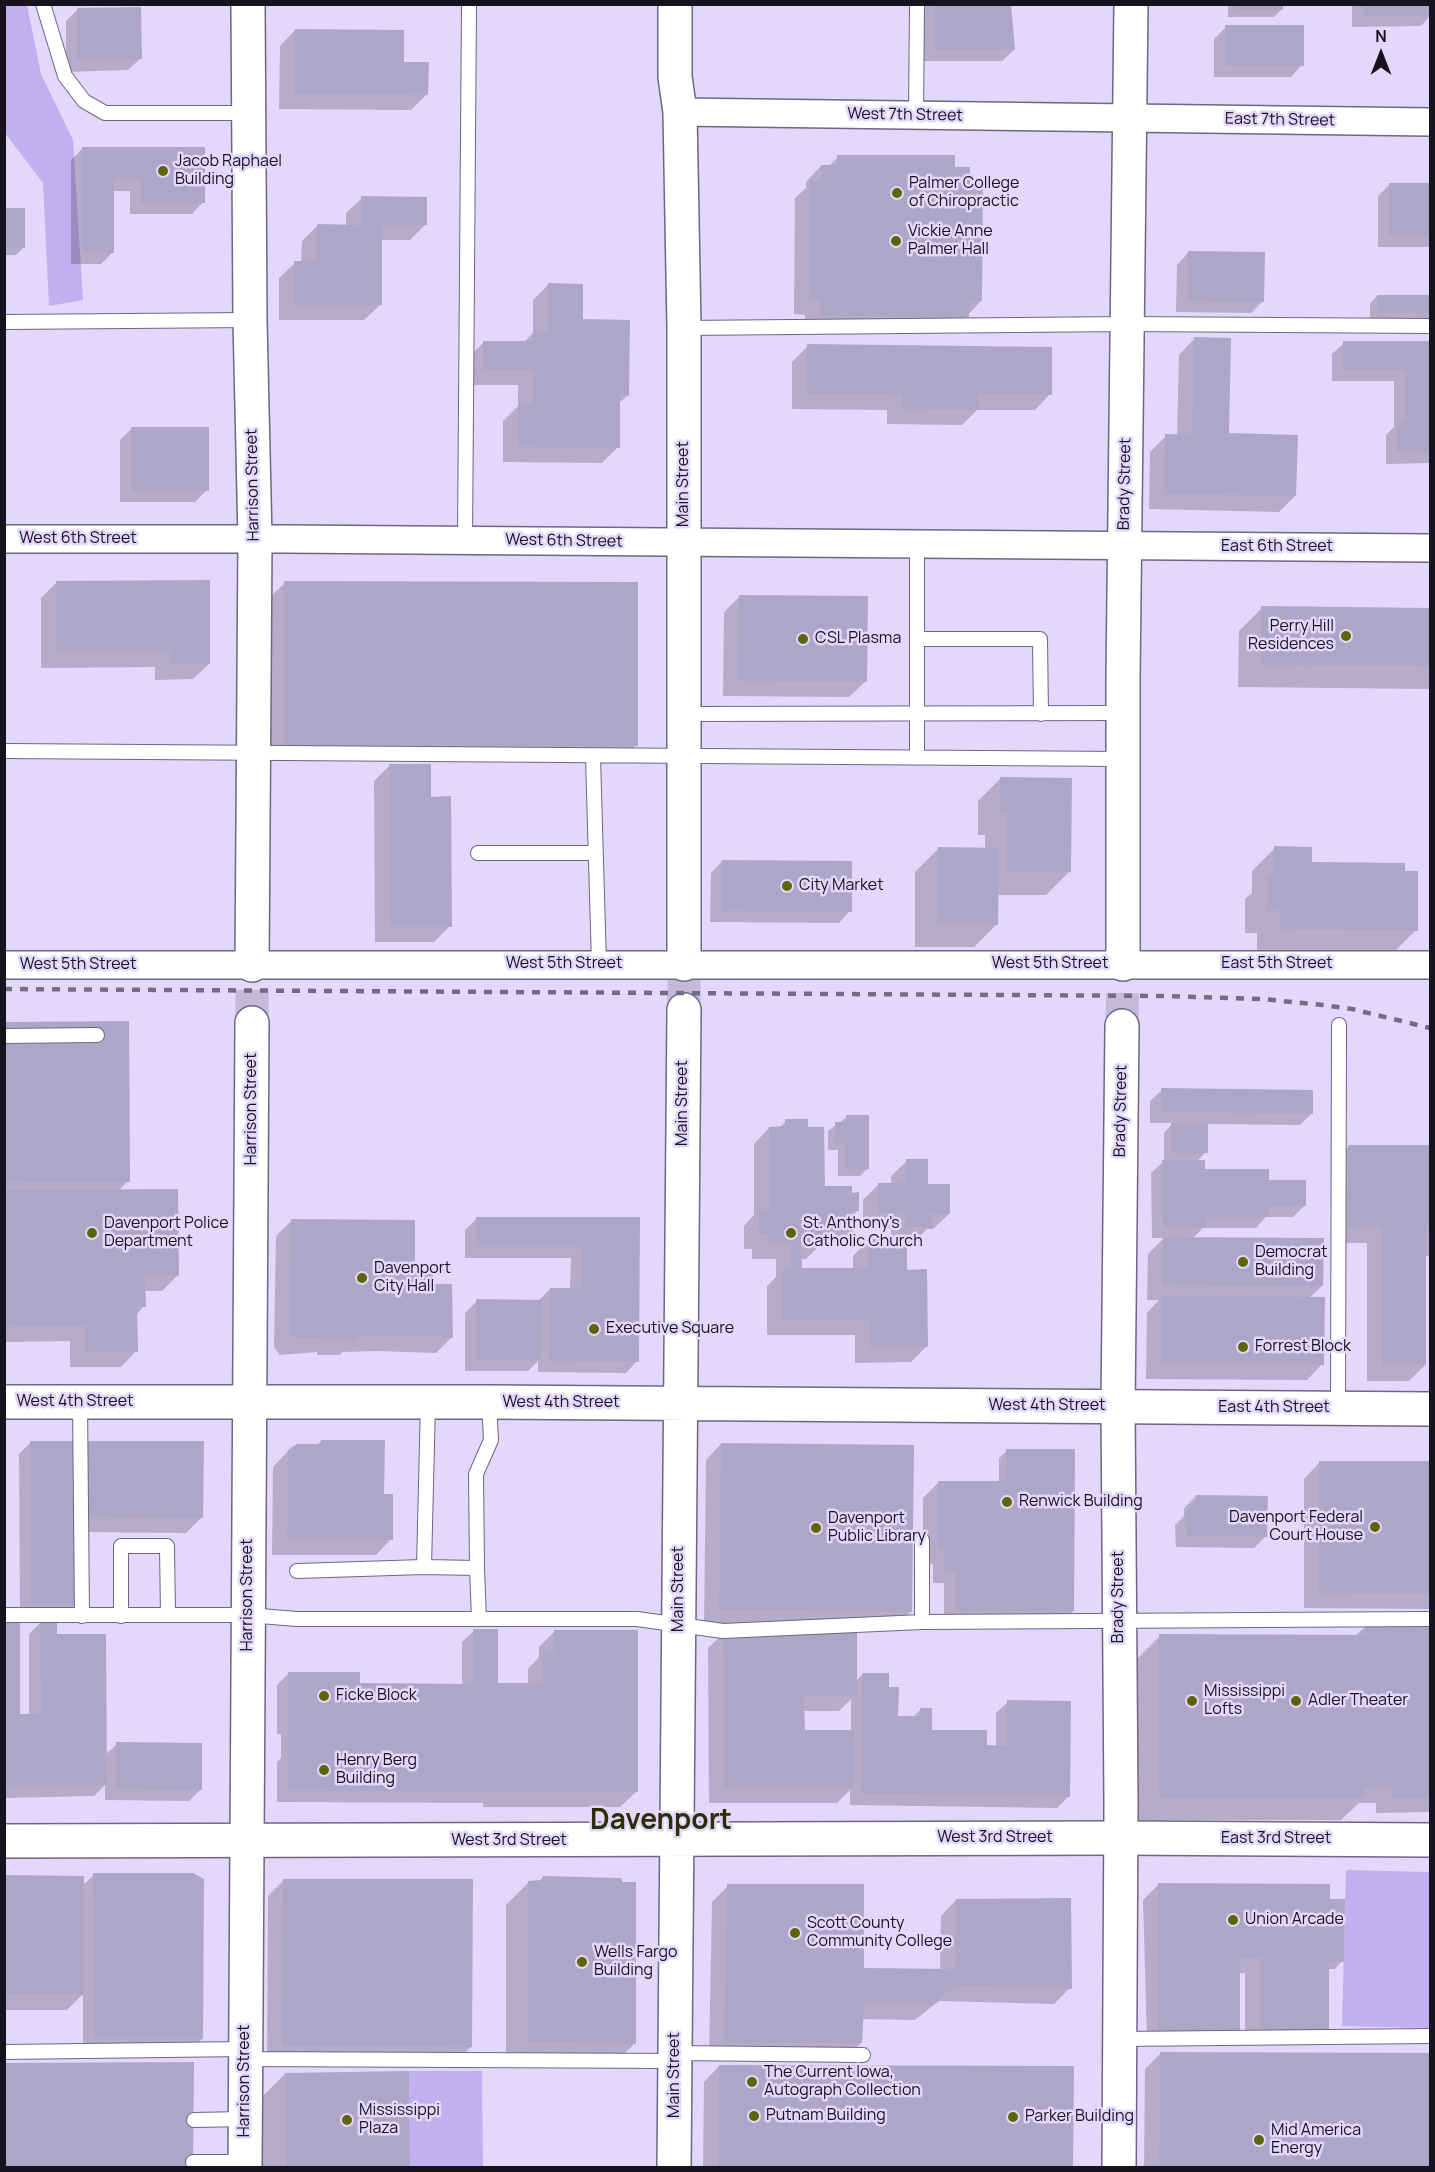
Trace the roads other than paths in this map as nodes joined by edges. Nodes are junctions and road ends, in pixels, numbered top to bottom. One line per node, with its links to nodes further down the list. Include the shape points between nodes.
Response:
1 (43, 4): 8 (lane, via 65,76 84,101 105,113)
2 (248, 4): 8 (main road, Harrison Street)
3 (469, 4): 19 (lane)
4 (675, 4): 7 (main road, Main Street, via 675,77)
5 (917, 4): 9 (lane)
6 (1131, 4): 10 (main road, Brady Street)
7 (680, 112): 9 (street, West 7th Street); 16 (main road, Main Street)
8 (250, 113): 12 (main road, Harrison Street)
9 (916, 115): 10 (street, West 7th Street)
10 (1130, 118): 11 (street, East 7th Street); 14 (main road, Brady Street)
11 (1431, 122)
12 (250, 321): 13 (lane); 17 (main road, Harrison Street)
13 (4, 322)
14 (1127, 324): 15 (lane); 16 (lane); 22 (main road, Brady Street)
15 (1431, 326)
16 (684, 328): 20 (main road, Main Street)
17 (255, 538): 18 (street, West 6th Street); 19 (street, West 6th Street); 30 (main road, Harrison Street)
18 (4, 539)
19 (465, 540): 20 (street, West 6th Street)
20 (684, 542): 21 (street, West 6th Street); 26 (main road, Main Street)
21 (917, 544): 22 (street, West 6th Street); 24 (lane)
22 (1124, 546): 23 (street, East 6th Street); 25 (main road, Brady Street)
23 (1431, 548)
24 (917, 639): 27 (lane); 28 (lane, via 1040,639)
25 (1123, 713): 28 (lane); 34 (main road, Brady Street)
26 (686, 714): 27 (lane); 32 (main road, Main Street)
27 (917, 714): 28 (lane); 33 (lane)
28 (1041, 714)
29 (4, 752): 30 (lane)
30 (252, 752): 31 (lane); 41 (main road, Harrison Street)
31 (593, 757): 32 (lane); 36 (lane)
32 (685, 758): 33 (lane); 38 (main road, Main Street)
33 (916, 758): 34 (lane)
34 (1123, 759): 39 (main road, Brady Street)
35 (478, 853): 36 (lane)
36 (596, 853): 37 (lane)
37 (599, 964): 38 (street, West 5th Street); 41 (street, West 5th Street)
38 (684, 964): 39 (street, West 5th Street)
39 (1123, 964): 42 (street, East 5th Street, via 1340,969)
40 (4, 965): 41 (street, West 5th Street)
41 (252, 965)
42 (1431, 965)
43 (684, 1010): 54 (main road, Main Street)
44 (252, 1023): 51 (main road, Harrison Street)
45 (1339, 1025): 56 (lane)
46 (1122, 1026): 55 (main road, Brady Street)
47 (97, 1035): 48 (lane)
48 (4, 1036)
49 (4, 1402): 50 (main road, West 4th Street)
50 (80, 1402): 51 (main road, West 4th Street); 65 (lane)
51 (249, 1402): 52 (main road, West 4th Street); 64 (main road, Harrison Street)
52 (428, 1402): 53 (main road, West 4th Street); 59 (lane)
53 (489, 1402): 54 (main road, West 4th Street); 60 (lane, via 491,1440 476,1474)
54 (680, 1403): 55 (main road, West 4th Street); 71 (main road, Main Street)
55 (1118, 1407): 56 (main road, East 4th Street); 70 (main road, Brady Street)
56 (1338, 1408): 57 (main road, East 4th Street)
57 (1431, 1409)
58 (922, 1540): 69 (lane)
59 (424, 1567): 60 (lane); 61 (lane)
60 (477, 1568): 67 (lane)
61 (297, 1571)
62 (4, 1615): 65 (lane)
63 (168, 1615): 64 (lane); 66 (lane); 66 (lane, via 167,1546 121,1546)
64 (248, 1615): 67 (lane, via 297,1619); 76 (main road, Harrison Street)
65 (82, 1616): 66 (lane)
66 (121, 1616)
67 (479, 1619): 71 (lane, via 637,1619)
68 (1431, 1619): 70 (lane)
69 (922, 1622): 70 (lane); 71 (lane, via 723,1631)
70 (1119, 1622): 72 (main road, Brady Street)
71 (679, 1623): 73 (main road, Main Street)
72 (1121, 1838): 73 (main road, West 3rd Street); 74 (main road, East 3rd Street); 78 (main road, Brady Street)
73 (676, 1840): 76 (main road, West 3rd Street); 82 (main road, Main Street)
74 (1431, 1840)
75 (4, 1841): 76 (main road, West 3rd Street)
76 (246, 1842): 80 (main road, Harrison Street)
77 (1431, 2036): 78 (lane)
78 (1120, 2039): 88 (main road, Brady Street)
79 (4, 2052): 80 (lane)
80 (245, 2054): 82 (lane); 83 (main road, Harrison Street)
81 (863, 2055): 82 (lane)
82 (675, 2057): 87 (main road, Main Street)
83 (245, 2119): 84 (lane); 86 (main road, Harrison Street)
84 (194, 2120)
85 (194, 2162): 86 (lane)
86 (245, 2165)
87 (674, 2168)
88 (1119, 2168)

